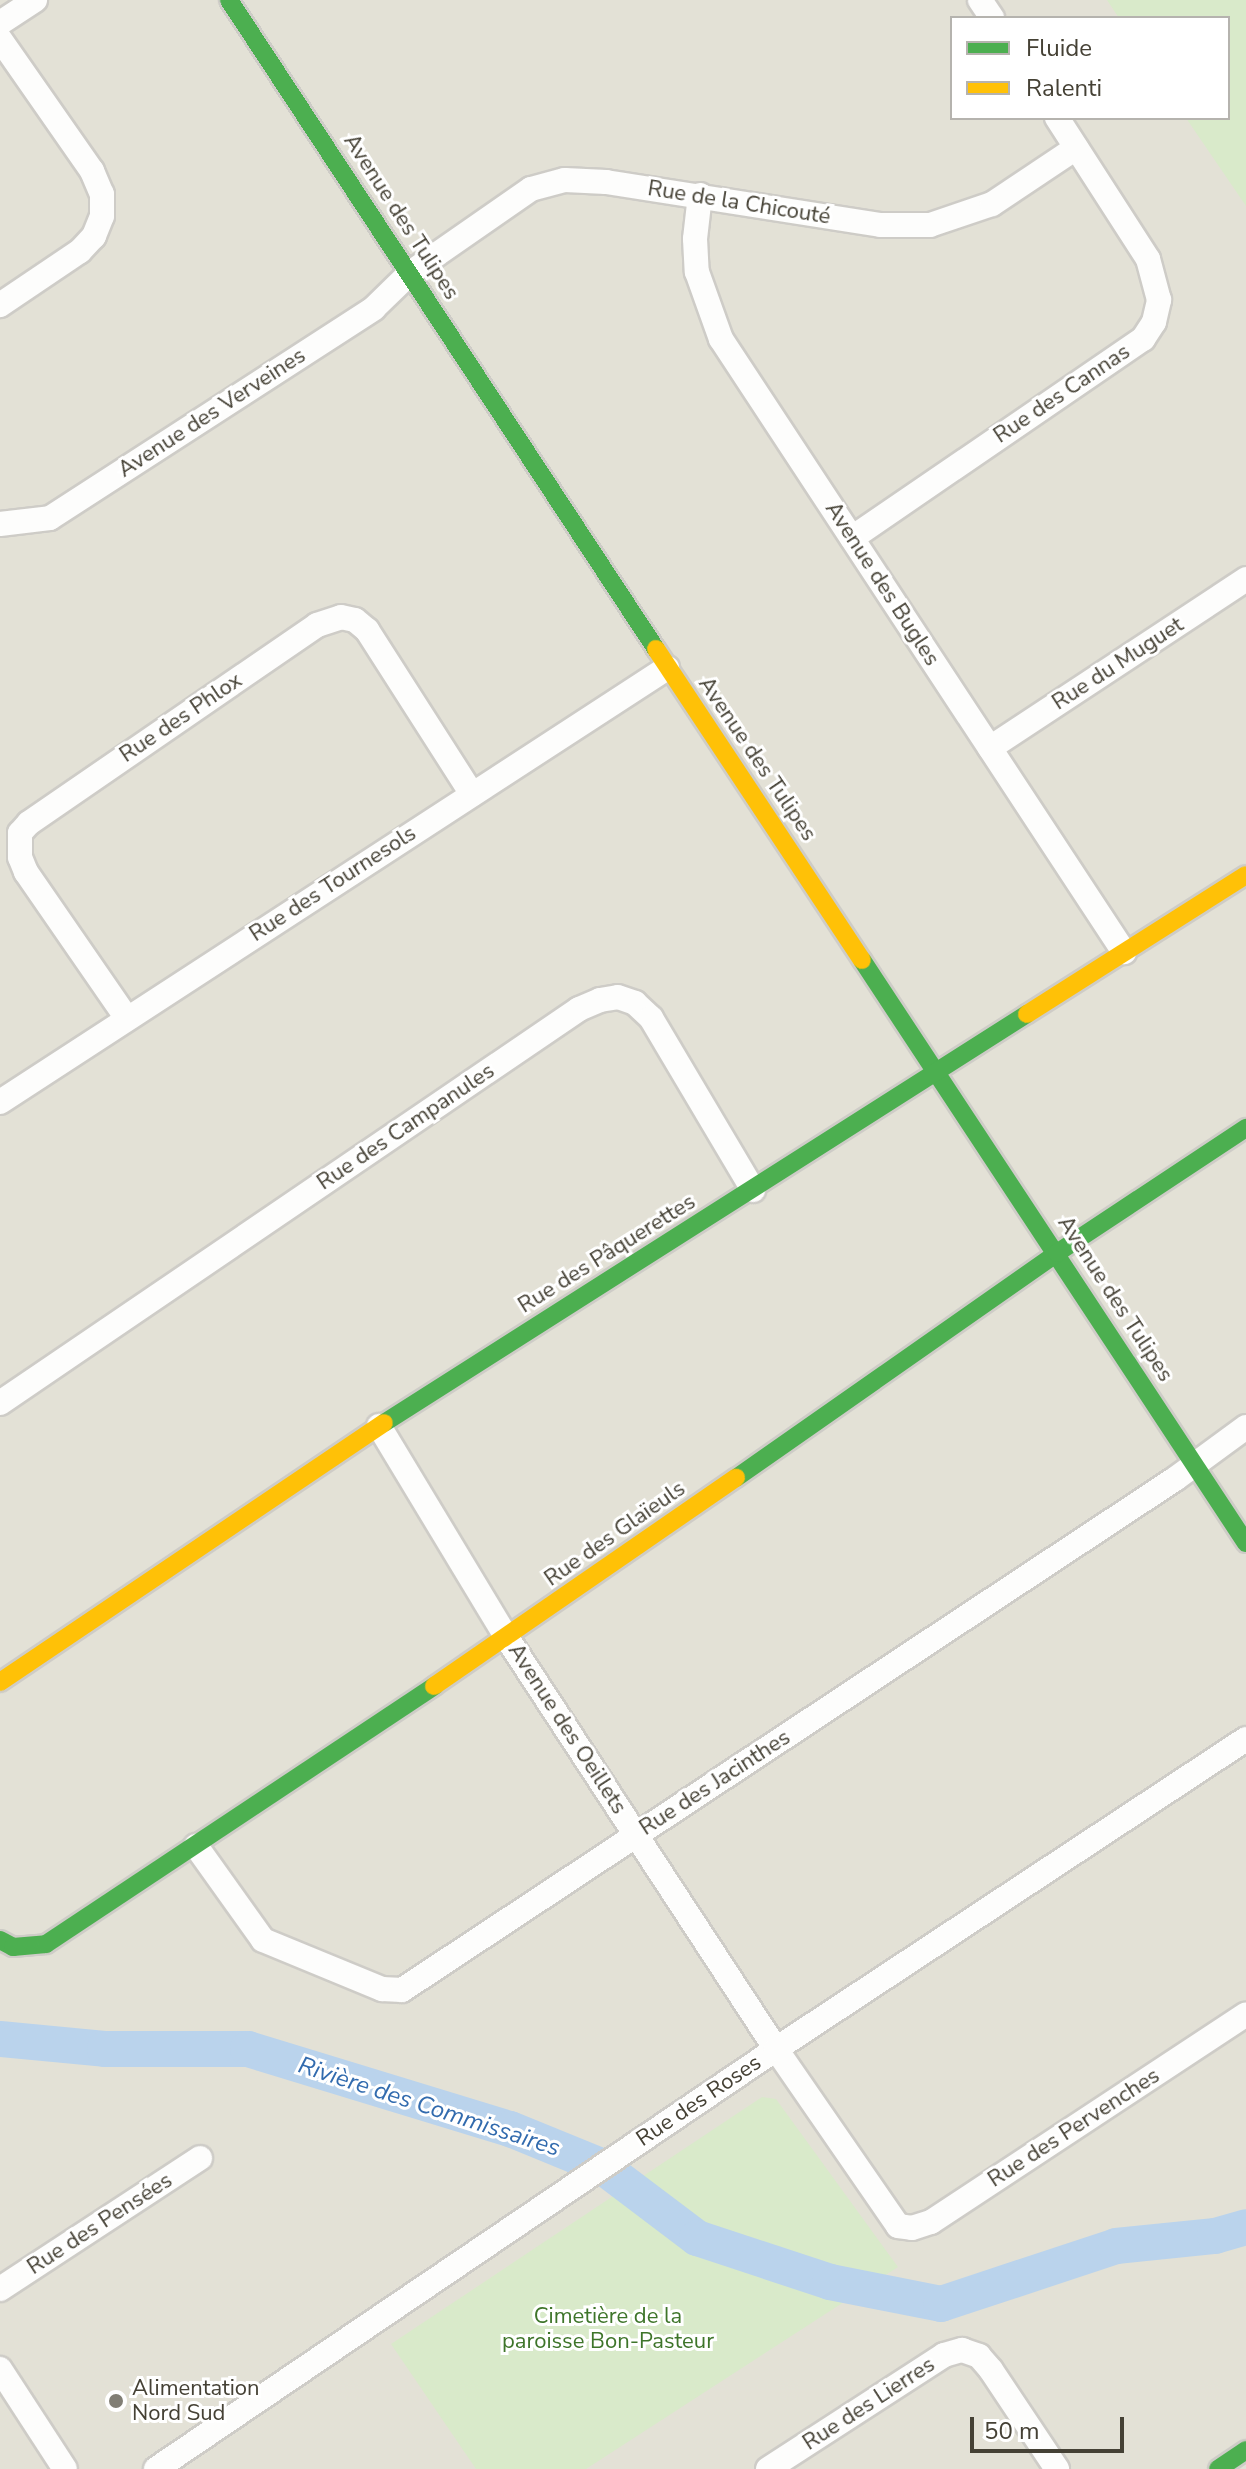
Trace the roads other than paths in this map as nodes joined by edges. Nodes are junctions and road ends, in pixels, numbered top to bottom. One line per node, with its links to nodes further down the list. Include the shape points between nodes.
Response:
1 (35, 0): 3 (street)
2 (229, 0): 8 (street, Avenue des Tulipes)
3 (0, 23)
4 (0, 39): 9 (street, via 92,171 102,194 102,216 80,251)
5 (1058, 120): 6 (street, Rue des Cannas)
6 (1076, 148): 7 (street, Rue de la Chicouté, via 992,204 930,225 881,225); 11 (street, Rue des Cannas, via 1148,259 1159,300 1154,322 1143,339)
7 (700, 195): 8 (street, Rue de la Chicouté, via 565,180 531,189); 11 (street, Avenue des Bugles, via 697,272 721,339)
8 (410, 273): 10 (street, Avenue des Verveines, via 374,308 50,518); 13 (street, Avenue des Tulipes)
9 (0, 305)
10 (0, 524)
11 (852, 538): 14 (street, Avenue des Bugles)
12 (1246, 579): 14 (street, Rue du Muguet)
13 (667, 668): 15 (street, Rue des Tournesols); 19 (street, Avenue des Tulipes)
14 (990, 748): 17 (street, Avenue des Bugles)
15 (472, 794): 18 (street, Rue des Tournesols); 18 (street, Rue des Phlox, via 367,630 341,617 317,625 20,833 26,872)
16 (1246, 875): 17 (street, Rue des Pâquerettes)
17 (1124, 952): 19 (street, Rue des Pâquerettes)
18 (126, 1017): 20 (street, Rue des Tournesols)
19 (937, 1072): 22 (street, Rue des Pâquerettes); 23 (street, Avenue des Tulipes)
20 (0, 1102)
21 (1246, 1128): 23 (street, Rue des Glaïeuls)
22 (753, 1190): 24 (street, Rue des Campanules, via 651,1018 635,1003 618,997 600,1000 579,1009); 25 (street, Rue des Pâquerettes)
23 (1057, 1253): 27 (street, Avenue des Tulipes); 29 (street, Rue des Glaïeuls)
24 (0, 1403)
25 (379, 1426): 29 (street, Avenue des Oeillets); 30 (street, Rue des Pâquerettes)
26 (1246, 1427): 27 (street, Rue des Jacinthes)
27 (1194, 1465): 28 (street, Avenue des Tulipes); 32 (street, Rue des Jacinthes)
28 (1246, 1543)
29 (507, 1638): 32 (street, Avenue des Oeillets); 33 (street, Rue des Glaïeuls)
30 (0, 1682)
31 (1246, 1739): 36 (street, Rue des Roses)
32 (636, 1836): 33 (street, Rue des Jacinthes, via 402,1990 382,1989 263,1940); 36 (street, Avenue des Oeillets)
33 (196, 1846): 34 (street, Rue des Glaïeuls, via 46,1944 13,1947)
34 (0, 1940)
35 (1246, 2014): 38 (street, Rue des Pervenches, via 931,2222)
36 (776, 2049): 38 (street, Avenue des Oeillets); 43 (street, Rue des Roses)
37 (200, 2158): 39 (street, Rue des Pensées)
38 (898, 2226)
39 (0, 2289)
40 (0, 2369): 42 (street)
41 (1246, 2450): 46 (street)
42 (65, 2469)
43 (156, 2469)
44 (768, 2469): 45 (street, Rue des Lierres, via 944,2355 962,2350 979,2356 991,2370)
45 (1057, 2469)
46 (1218, 2469)

